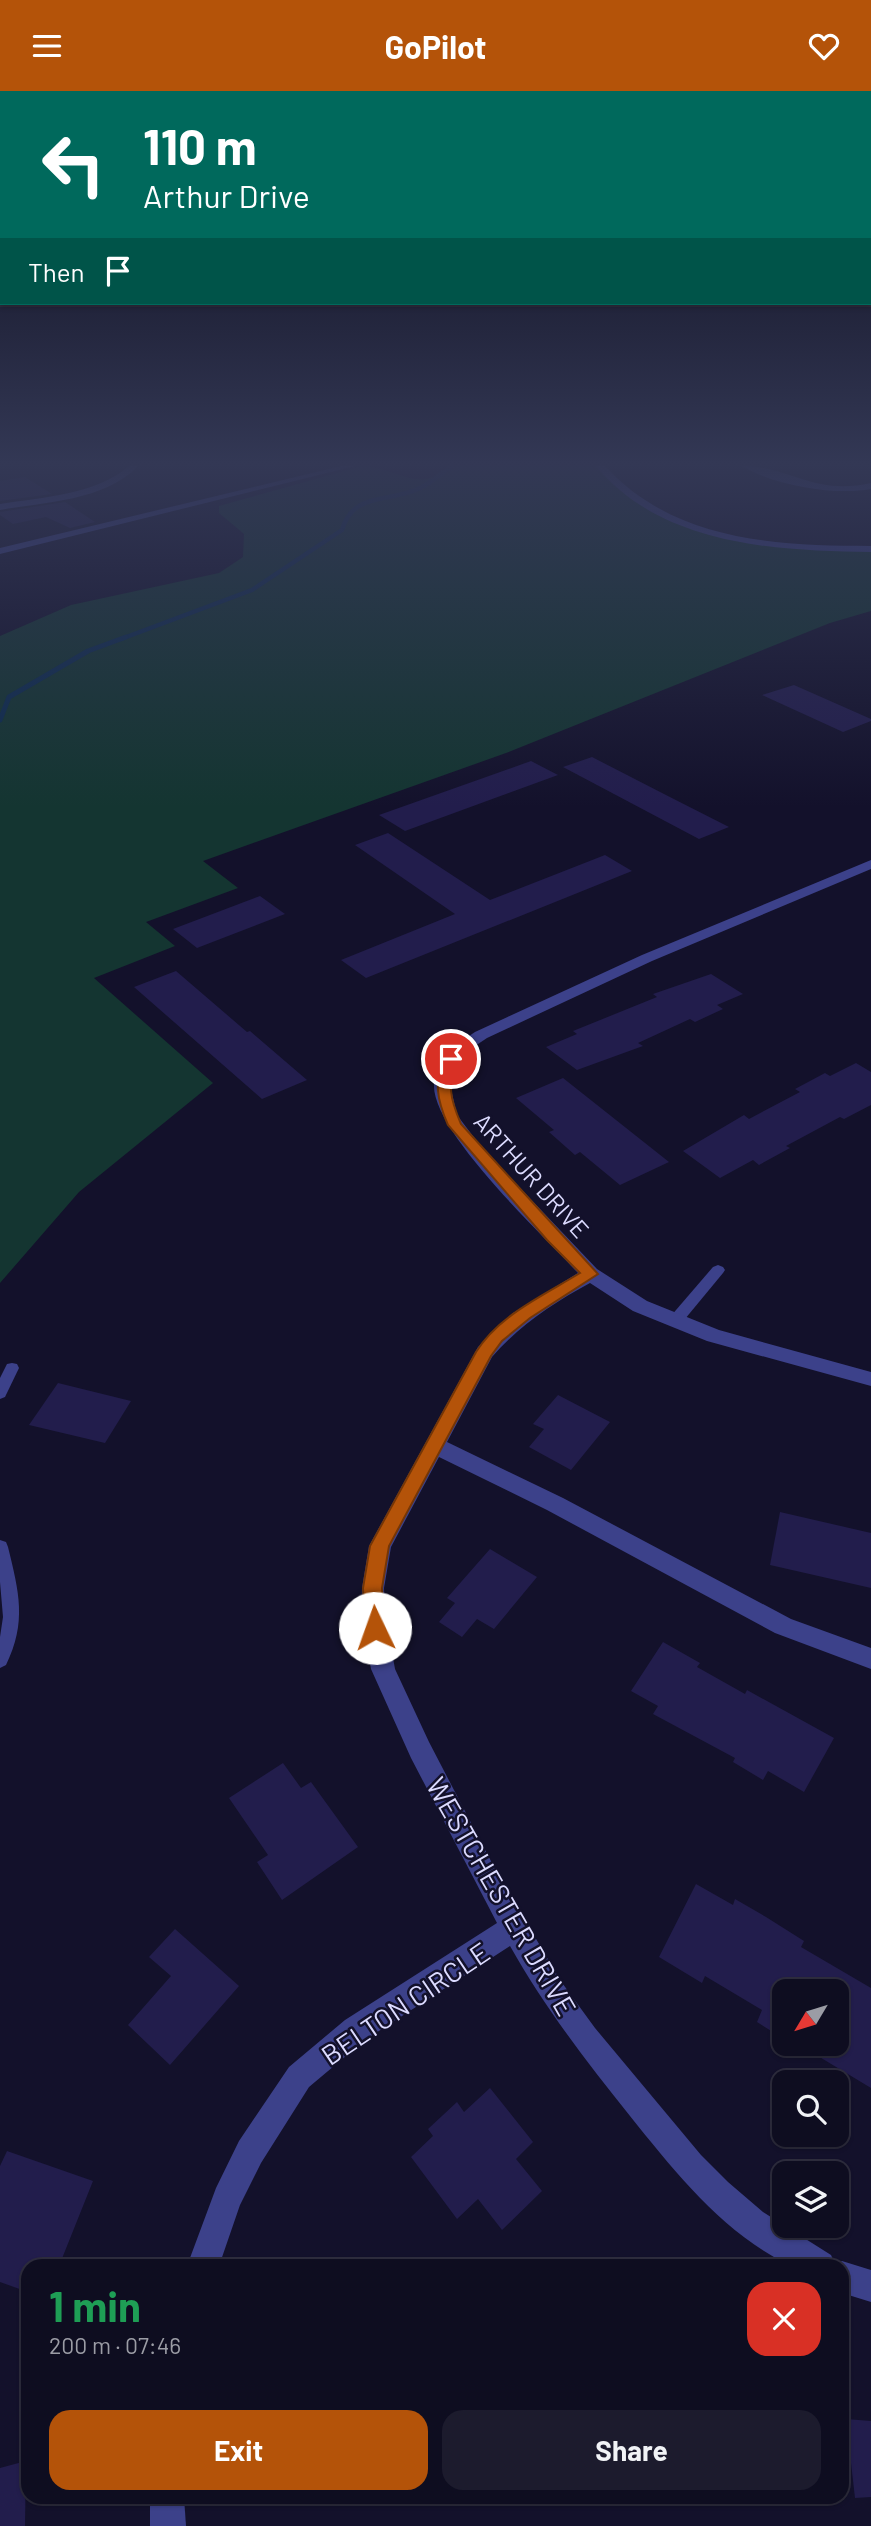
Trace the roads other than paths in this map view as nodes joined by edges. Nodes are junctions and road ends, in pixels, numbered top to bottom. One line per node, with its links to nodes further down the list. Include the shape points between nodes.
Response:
1 (871, 864): 3 (street, ARTHUR DRIVE, via 647,958 481,1035 451,1059 442,1085 454,1125)
2 (718, 1270): 4 (lane)
3 (590, 1274): 4 (street, ARTHUR DRIVE); 8 (street, WESTCHESTER DRIVE, via 524,1314 497,1337)
4 (675, 1321): 6 (street, ARTHUR DRIVE, via 740,1345)
5 (12, 1368): 7 (lane)
6 (871, 1379)
7 (0, 1393)
8 (435, 1446): 10 (street, via 555,1504 783,1626); 12 (street, WESTCHESTER DRIVE, via 380,1546 373,1588 377,1643 408,1726)
9 (0, 1547): 11 (lane, via 14,1609 11,1635)
10 (871, 1659)
11 (0, 1660)
12 (514, 1928): 13 (street, BELTON CIRCLE, via 355,2030 299,2077 250,2152); 14 (street, WESTCHESTER DRIVE, via 585,2038 690,2167 752,2223)
13 (206, 2259)
14 (809, 2259)
15 (849, 2279): 16 (street)
16 (871, 2286)
17 (167, 2504): 18 (street)
18 (168, 2526)

